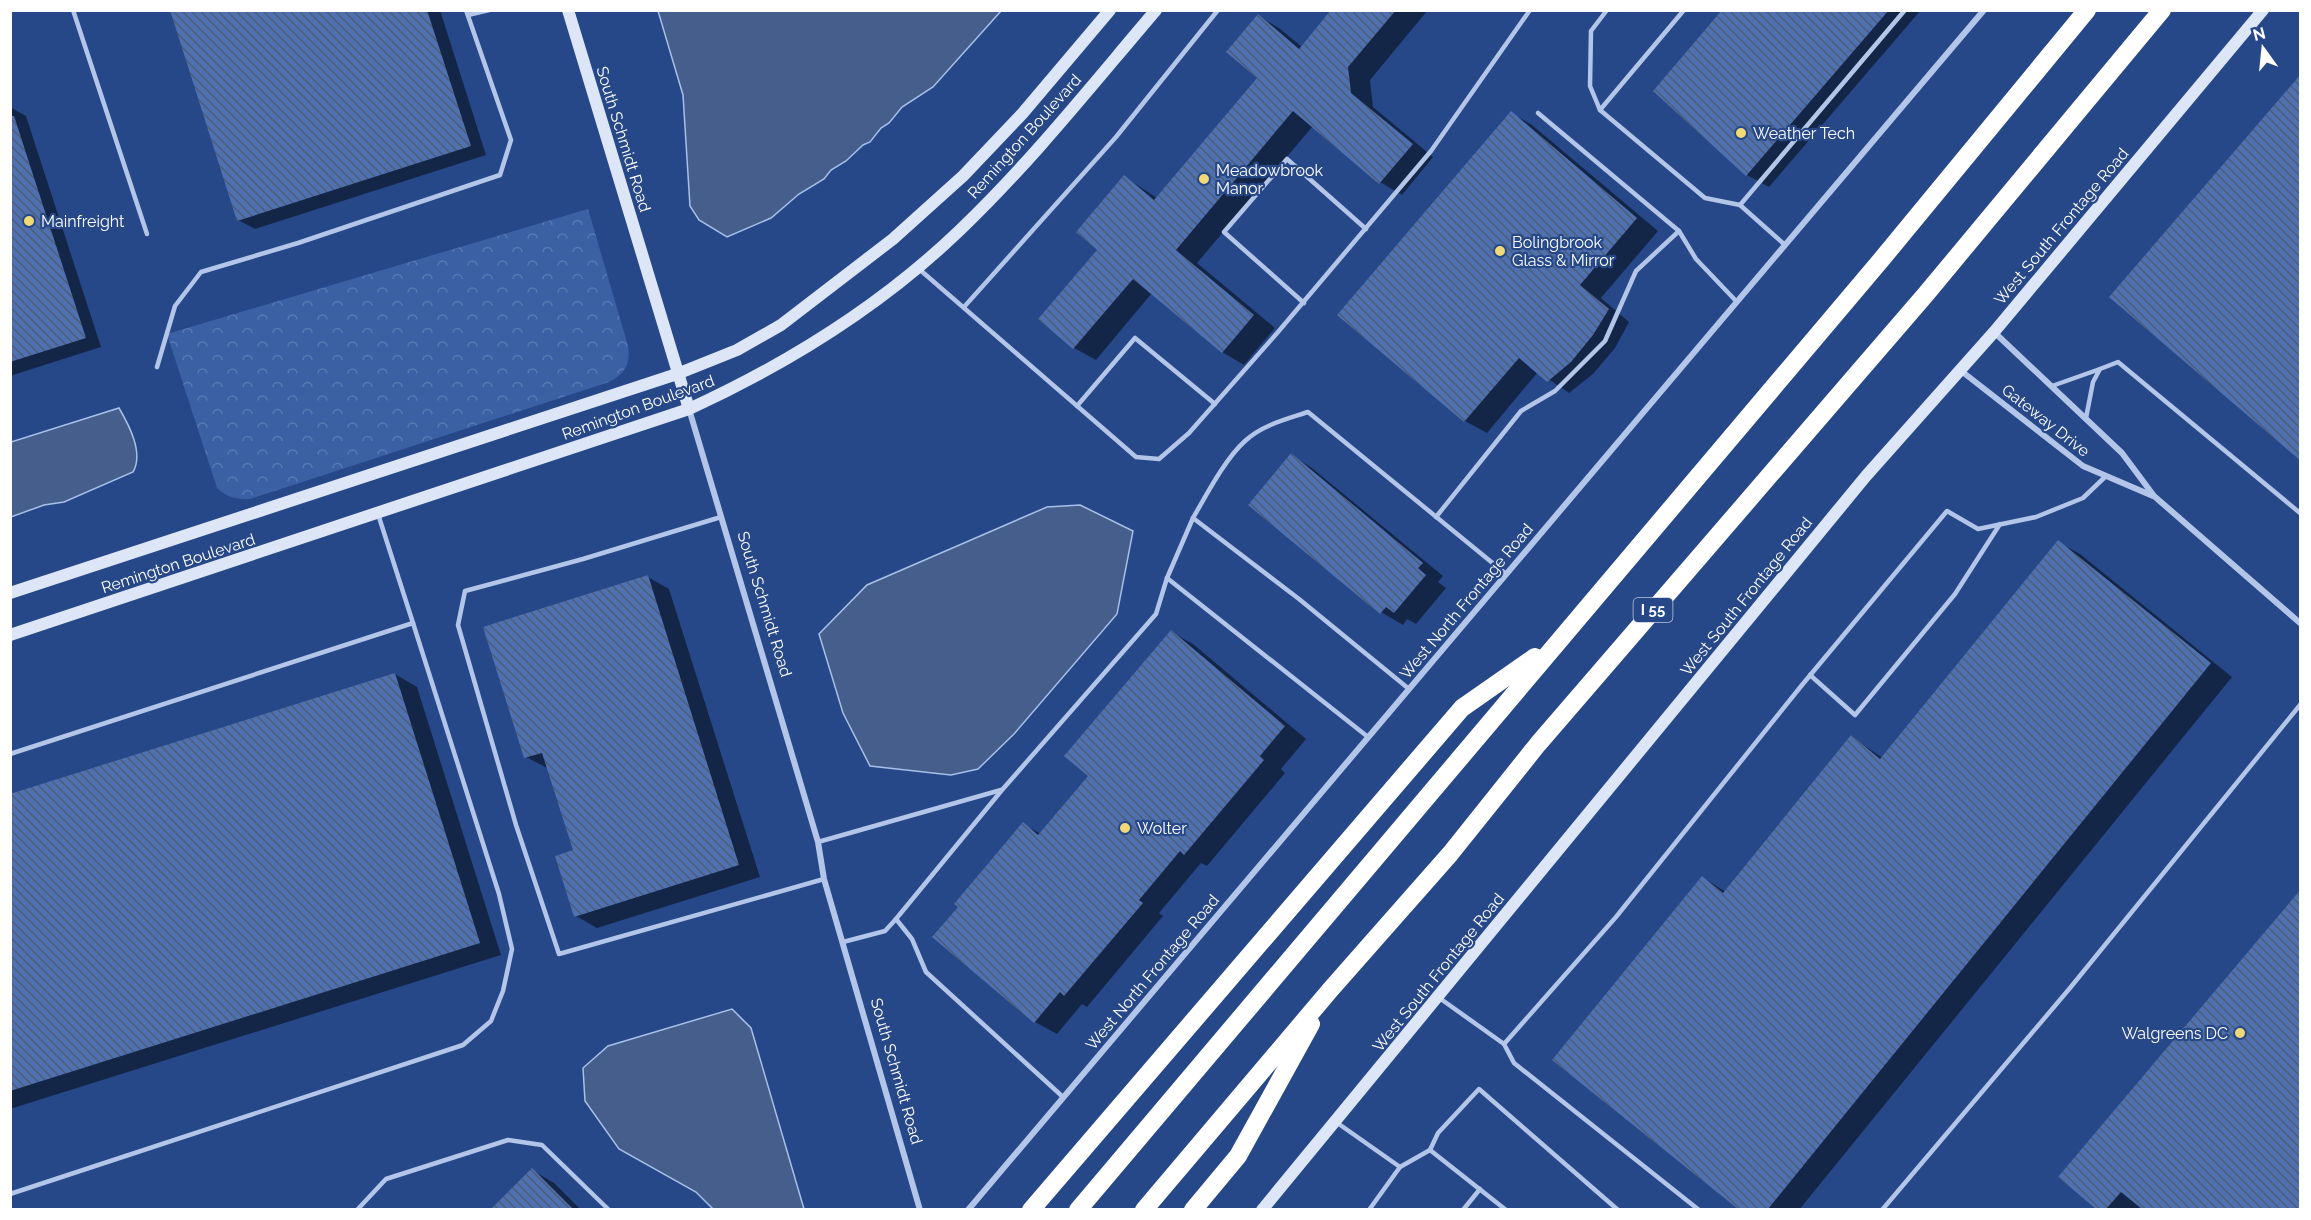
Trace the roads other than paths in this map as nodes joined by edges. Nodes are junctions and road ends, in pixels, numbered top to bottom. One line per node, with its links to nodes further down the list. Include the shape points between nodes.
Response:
1 (74, 10): 21 (lane)
2 (489, 10): 15 (lane)
3 (568, 10): 31 (street, South Schmidt Road)
4 (1110, 10): 31 (street, Remington Boulevard, via 963,176 893,239 781,325 737,350)
5 (1156, 10): 23 (street, Remington Boulevard, via 1018,172 959,232)
6 (1218, 10): 26 (lane, via 1116,137)
7 (1530, 10): 19 (lane, via 1431,151)
8 (1607, 10): 16 (lane, via 1591,31 1590,86)
9 (1684, 10): 16 (lane)
10 (1905, 10): 18 (lane)
11 (1984, 10): 22 (street, West North Frontage Road)
12 (2087, 10): 51 (highway, via 1881,260)
13 (2162, 10): 62 (highway, I 55, via 1926,294)
14 (2263, 10): 27 (street, West South Frontage Road)
15 (467, 13): 28 (lane, via 511,140 500,175 201,273 175,306)
16 (1600, 110): 18 (lane, via 1705,198)
17 (1538, 113): 20 (lane)
18 (1740, 205): 22 (lane)
19 (1366, 229): 25 (lane); 25 (lane, via 1287,159 1224,232)
20 (1679, 231): 24 (lane, via 1696,259); 42 (lane, via 1636,271 1605,341 1555,391 1521,411)
21 (147, 234)
22 (1785, 244): 24 (street, West North Frontage Road)
23 (917, 267): 26 (lane); 35 (street, Remington Boulevard, via 860,312 789,358 743,385)
24 (1737, 302): 45 (street, West North Frontage Road)
25 (1304, 303): 33 (lane)
26 (964, 307): 34 (lane)
27 (1995, 332): 30 (street, West South Frontage Road); 32 (street, Gateway Drive)
28 (157, 367)
29 (2100, 369): 32 (lane); 36 (lane, via 2093,382); 40 (lane, via 2118,362)
30 (1960, 370): 37 (street, Gateway Drive, via 2083,466); 63 (street, West South Frontage Road, via 1866,476)
31 (677, 374): 35 (street, South Schmidt Road); 47 (street, Remington Boulevard)
32 (2052, 386): 36 (street, Gateway Drive)
33 (1215, 404): 34 (lane, via 1159,459 1136,457); 34 (lane, via 1135,338)
34 (1077, 406)
35 (689, 409): 39 (street, Remington Boulevard); 41 (street, South Schmidt Road)
36 (2086, 418): 38 (street, Gateway Drive, via 2122,453)
37 (2106, 476): 38 (street, Gateway Drive); 44 (lane, via 2083,498 2036,517)
38 (2154, 496): 49 (street, Gateway Drive)
39 (378, 513): 48 (lane); 50 (street, Remington Boulevard)
40 (2301, 513)
41 (721, 517): 58 (street, South Schmidt Road); 59 (lane, via 465,591 458,625 516,825 559,954)
42 (1436, 517): 43 (lane, via 1308,412 1274,423 1245,440 1218,475); 45 (lane)
43 (1193, 518): 46 (lane); 53 (lane, via 1299,598)
44 (2000, 524): 52 (lane, via 1978,529 1947,511); 52 (lane, via 1955,594 1855,715)
45 (1506, 574): 53 (street, West North Frontage Road)
46 (1167, 578): 55 (lane); 57 (lane, via 1156,614)
47 (10, 593)
48 (413, 623): 56 (lane); 70 (lane, via 499,894 512,949 503,991 491,1021 463,1045)
49 (2301, 623)
50 (10, 635)
51 (1556, 642): 75 (highway, via 1462,708); 76 (highway)
52 (1810, 675): 64 (lane, via 1616,917)
53 (1409, 689): 55 (street, West North Frontage Road)
54 (2301, 705): 85 (lane, via 2070,988)
55 (1368, 737): 65 (street, West North Frontage Road)
56 (10, 754)
57 (1002, 790): 58 (lane); 60 (lane)
58 (819, 842): 59 (street, South Schmidt Road)
59 (824, 879): 61 (street, South Schmidt Road)
60 (896, 919): 61 (lane, via 885,931); 65 (lane, via 912,939 926,972)
61 (843, 942): 73 (street, South Schmidt Road)
62 (1331, 989): 77 (highway, I 55); 78 (highway, via 1238,1156)
63 (1438, 997): 64 (lane); 66 (street, West South Frontage Road)
64 (1504, 1044): 84 (lane, via 1514,1063)
65 (1063, 1097): 74 (street, West North Frontage Road)
66 (1336, 1122): 68 (lane); 79 (street, West South Frontage Road)
67 (1430, 1150): 68 (lane); 69 (lane); 83 (lane, via 1438,1133 1479,1089)
68 (1400, 1167): 80 (lane)
69 (1480, 1189): 81 (lane); 82 (lane)
70 (10, 1194)
71 (357, 1209): 72 (lane, via 386,1179 508,1140 542,1145)
72 (609, 1209)
73 (920, 1209)
74 (968, 1209)
75 (1031, 1209)
76 (1078, 1209)
77 (1144, 1209)
78 (1193, 1209)
79 (1262, 1209)
80 (1369, 1209)
81 (1463, 1209)
82 (1506, 1209)
83 (1617, 1209)
84 (1699, 1209)
85 (1882, 1209)

